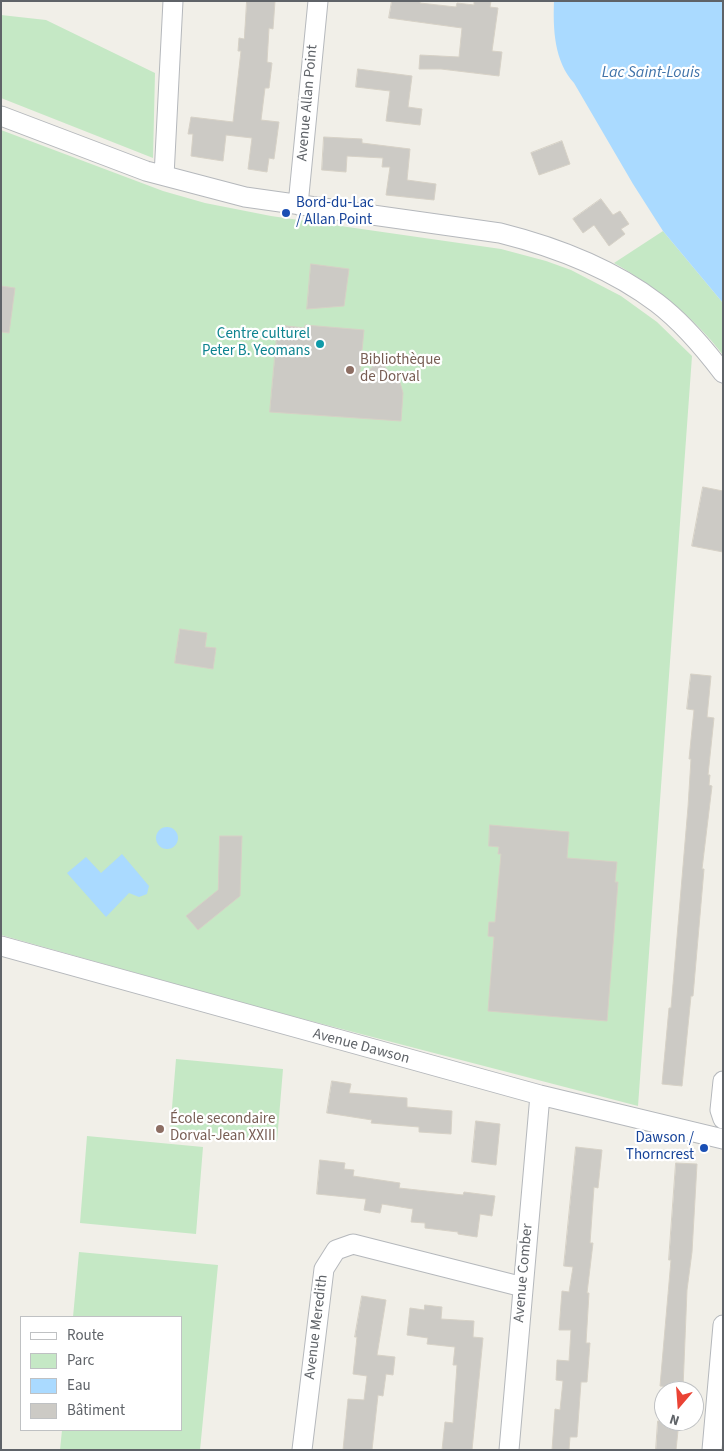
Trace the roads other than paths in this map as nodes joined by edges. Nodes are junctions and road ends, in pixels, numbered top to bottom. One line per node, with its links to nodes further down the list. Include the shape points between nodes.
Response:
1 (173, 1): 4 (street)
2 (318, 1): 5 (street, Avenue Allan Point)
3 (1, 116): 4 (street)
4 (164, 176): 5 (street, via 245,198)
5 (298, 205): 6 (street, via 500,233 559,250 616,277 657,303)
6 (723, 373)
7 (1, 946): 9 (street, Avenue Dawson)
8 (723, 1081): 10 (street, via 720,1110)
9 (540, 1095): 11 (street, Avenue Dawson); 12 (street, Avenue Comber)
10 (723, 1119)
11 (723, 1140)
12 (523, 1287): 15 (street, Avenue Meredith, via 353,1244 336,1250 324,1269); 16 (street, Avenue Comber)
13 (723, 1325): 14 (street)
14 (721, 1366): 17 (street)
15 (302, 1450)
16 (509, 1450)
17 (712, 1450)

